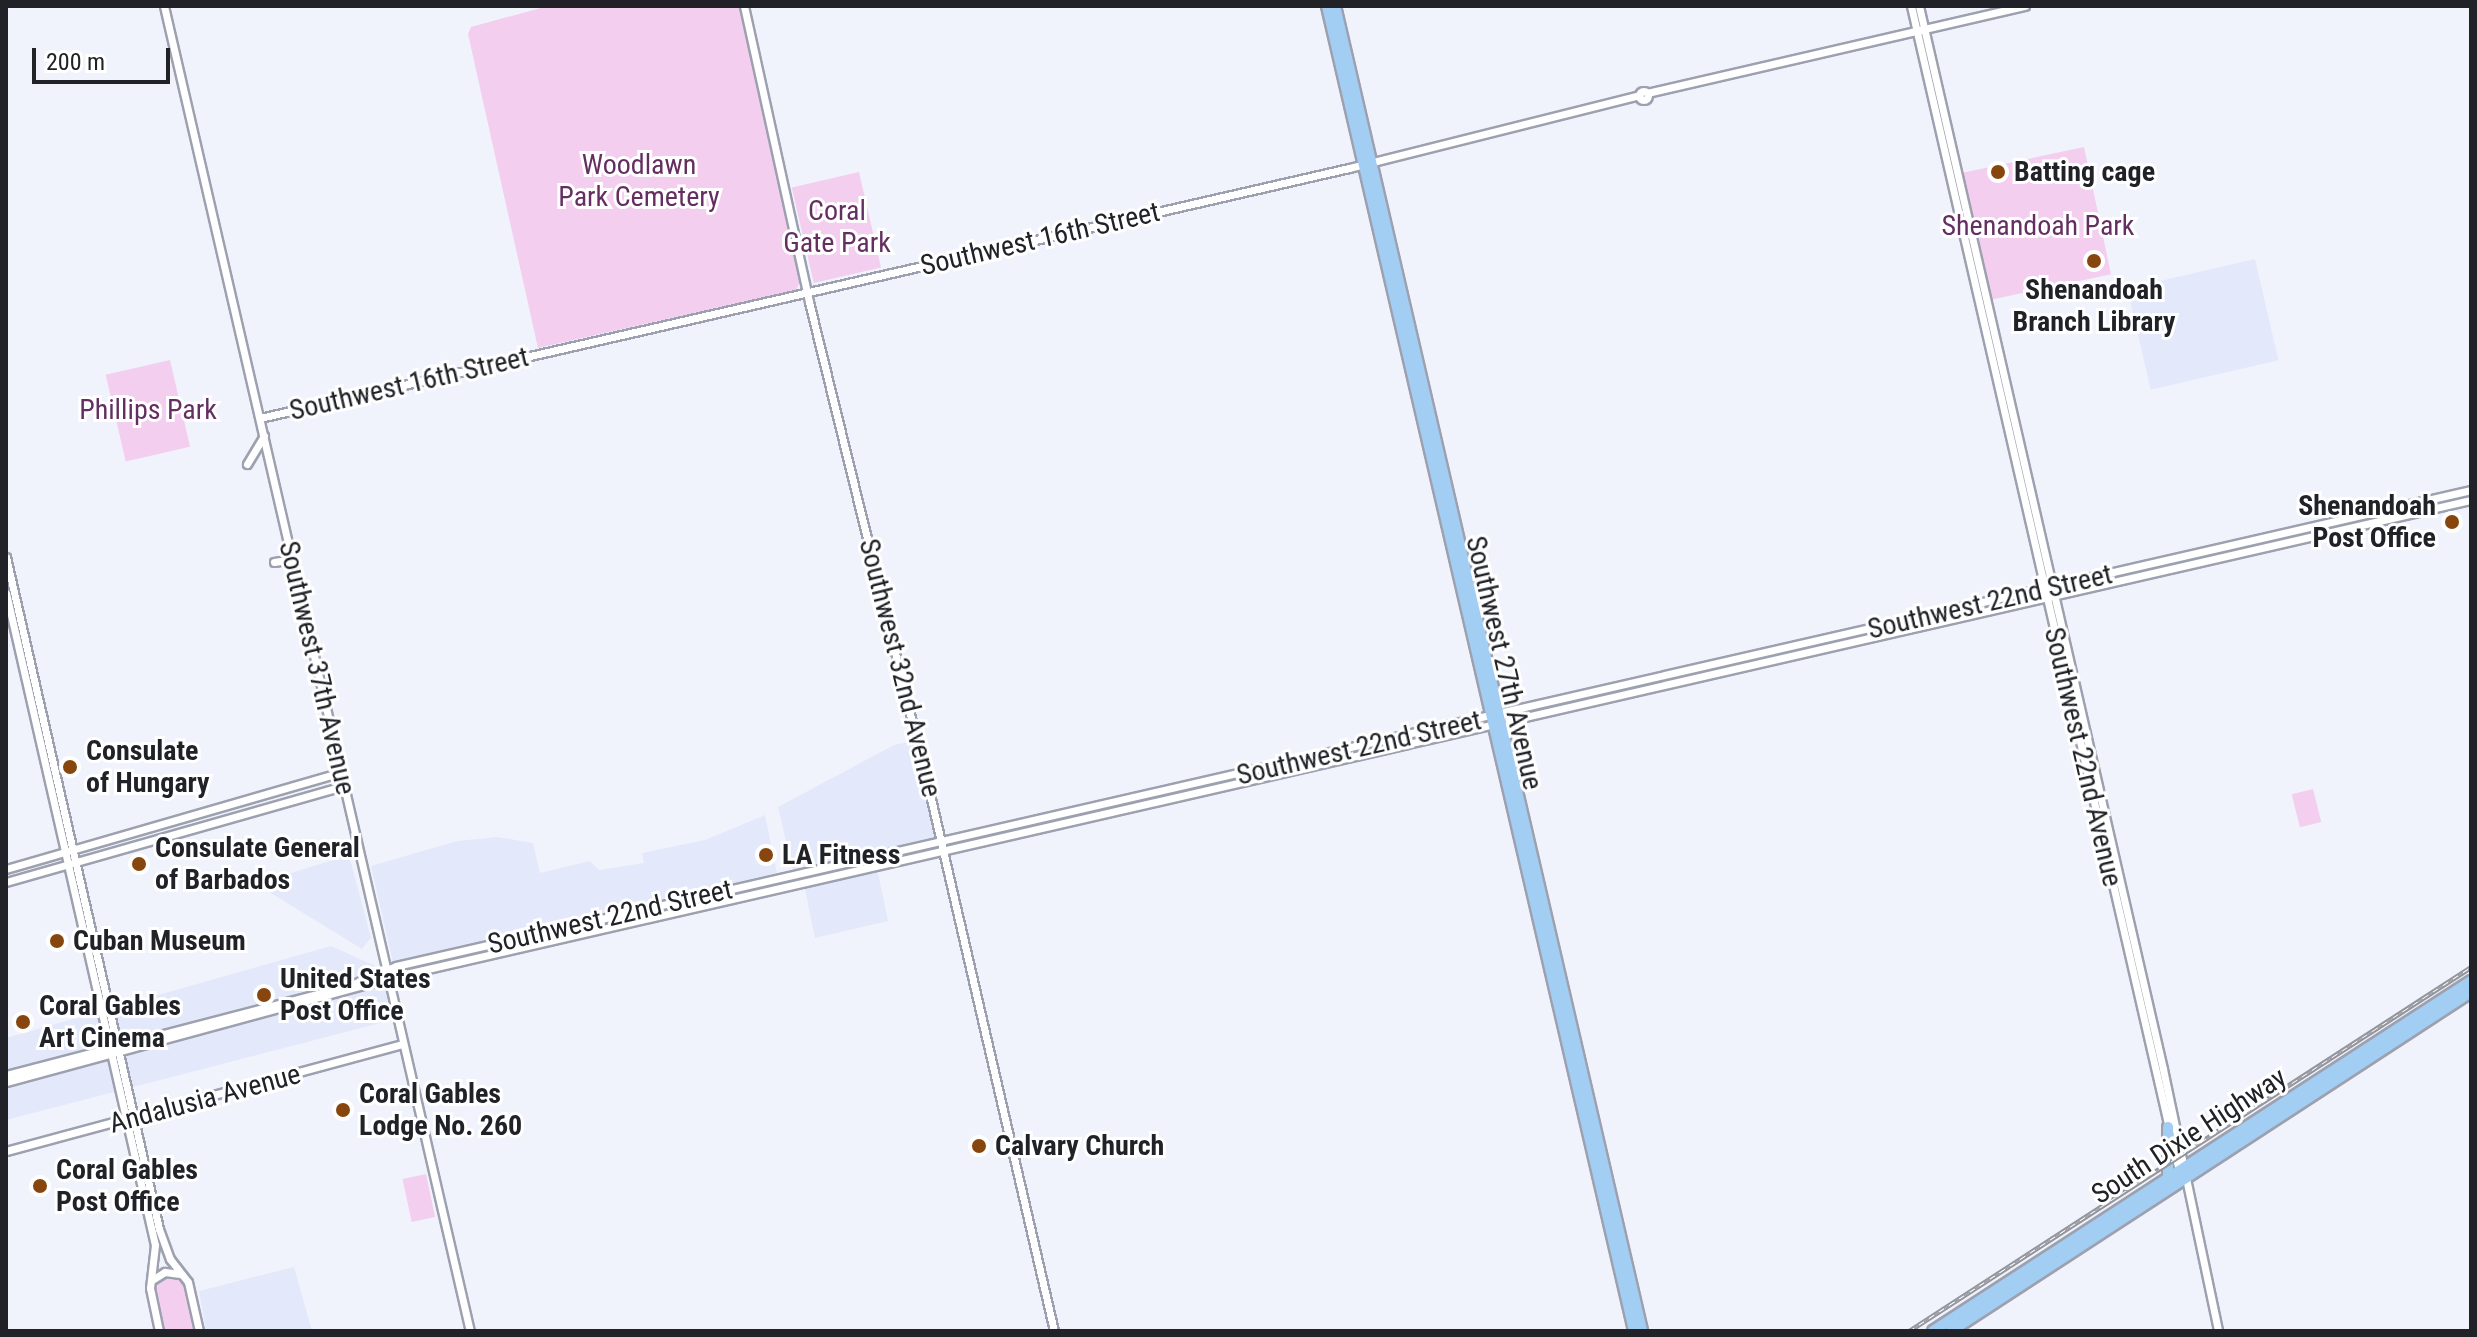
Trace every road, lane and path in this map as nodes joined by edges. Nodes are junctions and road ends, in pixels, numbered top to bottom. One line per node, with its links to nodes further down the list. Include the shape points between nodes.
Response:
1 (164, 6): 11 (main road, Southwest 37th Avenue)
2 (744, 6): 10 (main road, Southwest 32nd Avenue)
3 (1335, 6): 7 (highway, Southwest 27th Avenue)
4 (1911, 6): 8 (main road, Southwest 22nd Avenue)
5 (1919, 6): 8 (main road, Southwest 22nd Avenue)
6 (2025, 6): 8 (main road, Southwest 16th Street)
7 (1334, 21): 9 (highway, Southwest 27th Avenue)
8 (1920, 28): 9 (main road, Southwest 16th Street); 20 (main road, Southwest 22nd Avenue)
9 (1368, 163): 10 (main road, Southwest 16th Street); 21 (highway, Southwest 27th Avenue)
10 (808, 293): 11 (main road, Southwest 16th Street); 36 (main road, Southwest 32nd Avenue)
11 (260, 418): 12 (main road, Southwest 37th Avenue)
12 (264, 436): 13 (main road); 17 (main road, Southwest 37th Avenue)
13 (247, 464)
14 (2471, 490): 20 (main road, Southwest 22nd Street)
15 (2471, 500): 20 (main road, Southwest 22nd Street)
16 (6, 557): 38 (main road)
17 (292, 559): 18 (main road); 24 (main road, Southwest 37th Avenue)
18 (274, 562)
19 (6, 593): 38 (main road)
20 (2049, 593): 21 (main road, Southwest 22nd Street); 25 (main road, Southwest 22nd Avenue)
21 (1498, 721): 22 (main road, Southwest 22nd Street); 23 (main road, Southwest 22nd Street); 27 (highway, Southwest 27th Avenue); 27 (highway, Southwest 27th Avenue)
22 (1405, 737): 23 (main road); 28 (main road, Southwest 22nd Street)
23 (1407, 746): 28 (main road, Southwest 22nd Street)
24 (341, 772): 26 (main road, Southwest 37th Avenue); 29 (main road)
25 (2091, 774): 59 (main road, Southwest 22nd Avenue); 61 (main road, Southwest 22nd Avenue)
26 (344, 786): 31 (main road); 45 (main road, Southwest 37th Avenue)
27 (1513, 788): 34 (highway, Southwest 27th Avenue); 37 (highway, Southwest 27th Avenue)
28 (1193, 790): 36 (main road, Southwest 22nd Street); 39 (main road, Southwest 22nd Street)
29 (271, 793): 30 (main road); 31 (main road)
30 (255, 798): 32 (main road); 33 (main road)
31 (278, 804): 32 (main road)
32 (259, 809): 35 (main road)
33 (174, 821): 35 (main road); 38 (main road)
34 (1519, 833): 37 (highway); 50 (highway, Southwest 27th Avenue)
35 (169, 835): 40 (main road)
36 (941, 842): 39 (main road, Southwest 32nd Avenue); 41 (main road, Southwest 22nd Street)
37 (1530, 843): 52 (highway, Southwest 27th Avenue)
38 (68, 850): 40 (main road); 42 (main road)
39 (943, 851): 43 (main road, Southwest 22nd Street); 68 (main road, Southwest 32nd Avenue)
40 (71, 863): 44 (main road); 55 (main road)
41 (840, 865): 43 (main road); 45 (main road, Southwest 22nd Street)
42 (6, 869)
43 (839, 876): 46 (main road, Southwest 22nd Street)
44 (7, 881)
45 (386, 969): 46 (main road, Southwest 37th Avenue); 55 (main road, Southwest 22nd Street, via 351,985)
46 (388, 979): 54 (main road, Southwest 37th Avenue); 55 (main road, Southwest 22nd Street)
47 (2471, 981): 49 (highway, South Dixie Highway)
48 (2471, 992): 51 (highway, South Dixie Highway)
49 (2436, 1004): 51 (highway); 61 (highway, South Dixie Highway)
50 (1561, 1016): 52 (highway); 53 (highway, Southwest 27th Avenue)
51 (2433, 1017): 61 (highway, South Dixie Highway)
52 (1571, 1025): 53 (highway, Southwest 27th Avenue)
53 (1571, 1041): 69 (highway, Southwest 27th Avenue); 70 (highway, Southwest 27th Avenue)
54 (403, 1044): 58 (main road, Andalusia Avenue); 67 (main road, Southwest 37th Avenue)
55 (113, 1050): 56 (main road); 57 (main road); 58 (main road)
56 (6, 1075)
57 (6, 1082)
58 (129, 1119): 60 (main road, Andalusia Avenue); 62 (main road, via 163,1243); 63 (main road, via 155,1245)
59 (2168, 1127): 61 (highway)
60 (6, 1151)
61 (2179, 1174): 64 (highway, South Dixie Highway); 73 (highway, South Dixie Highway); 74 (main road, Southwest 22nd Avenue)
62 (182, 1274): 63 (main road, via 165,1272); 66 (main road)
63 (152, 1280): 65 (main road)
64 (1958, 1315): 71 (highway, South Dixie Highway); 72 (highway)
65 (159, 1331)
66 (199, 1331)
67 (470, 1331)
68 (1054, 1331)
69 (1634, 1331)
70 (1642, 1331)
71 (1933, 1331)
72 (1940, 1331)
73 (1951, 1331)
74 (2218, 1331)

